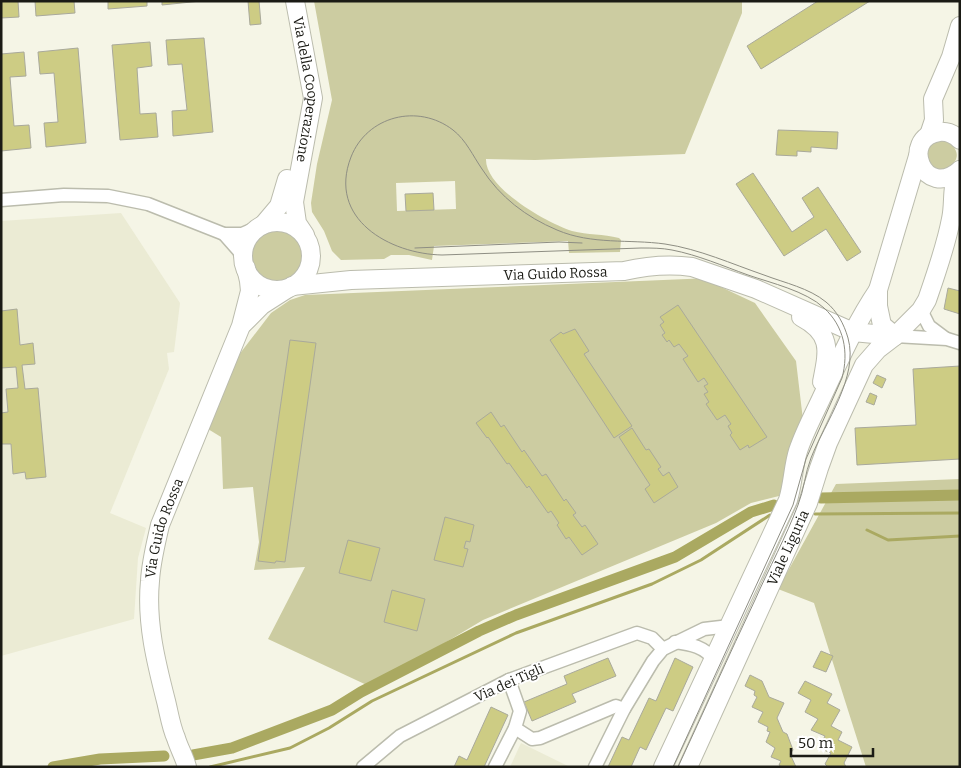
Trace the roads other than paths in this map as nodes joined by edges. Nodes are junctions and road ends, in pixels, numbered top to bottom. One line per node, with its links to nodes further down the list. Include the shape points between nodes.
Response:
1 (284, 1): 10 (street, Via della Cooperazione, via 300,82 301,104 284,194 276,211)
2 (295, 1): 12 (street, Via della Cooperazione, via 313,98 294,202 297,223)
3 (960, 26): 4 (street)
4 (950, 57): 5 (street, via 933,99 934,120); 6 (street, via 945,112)
5 (929, 135): 6 (street, via 944,131); 7 (street, via 921,144)
6 (956, 135)
7 (918, 156): 8 (street, via 924,171 931,176 946,178); 17 (street)
8 (960, 170): 18 (street, Viale Liguria, via 954,180 953,210 947,238)
9 (1, 200): 11 (street, via 108,196 148,204)
10 (261, 226): 11 (street, via 242,234); 12 (street, via 286,223 297,227); 13 (street, via 246,243 243,253)
11 (224, 234): 13 (street, via 239,251)
12 (308, 241): 14 (street, Via Guido Rossa, via 317,261 327,271); 15 (street, via 312,259 308,270)
13 (245, 266): 15 (street, via 263,287 276,290); 20 (street, Via Guido Rossa, via 250,291)
14 (351, 280): 15 (street, Via Guido Rossa); 16 (street, Via Guido Rossa, via 624,271 641,267 682,266)
15 (290, 287): 20 (street, Via Guido Rossa, via 262,305)
16 (756, 289): 19 (street, Via Guido Rossa, via 843,315); 21 (street, Via Guido Rossa); 24 (street, Via Guido Rossa, via 806,319 824,336 826,358)
17 (878, 290): 19 (street, Viale Liguria); 22 (street, via 882,325)
18 (921, 310): 22 (street, Viale Liguria); 23 (street, via 929,326)
19 (863, 312): 21 (street, Viale Liguria)
20 (241, 326): 32 (street, Via Guido Rossa, via 160,525 154,551 149,612 161,681)
21 (853, 332): 22 (street, Via Guido Rossa); 24 (street, Viale Liguria)
22 (896, 336): 23 (street); 39 (street, Viale Liguria, via 864,365 828,443 808,502)
23 (954, 341)
24 (816, 410): 25 (street, Viale Liguria, via 798,450 788,500)
25 (727, 630): 26 (street, via 704,628); 28 (street, Viale Liguria)
26 (675, 642): 27 (street); 28 (street, via 699,647)
27 (663, 648): 29 (street, Via dei Tigli, via 652,638 637,633); 30 (street)
28 (714, 660): 38 (street, Viale Liguria)
29 (509, 680): 31 (street, via 520,711); 35 (street, Via dei Tigli, via 400,736)
30 (624, 709): 31 (street, via 616,706 540,738 532,738); 37 (street)
31 (515, 728): 36 (street)
32 (176, 739): 33 (street, Via Guido Rossa); 34 (street, Via Guido Rossa)
33 (174, 767)
34 (186, 767)
35 (363, 767)
36 (495, 767)
37 (595, 767)
38 (663, 767)
39 (688, 767)

